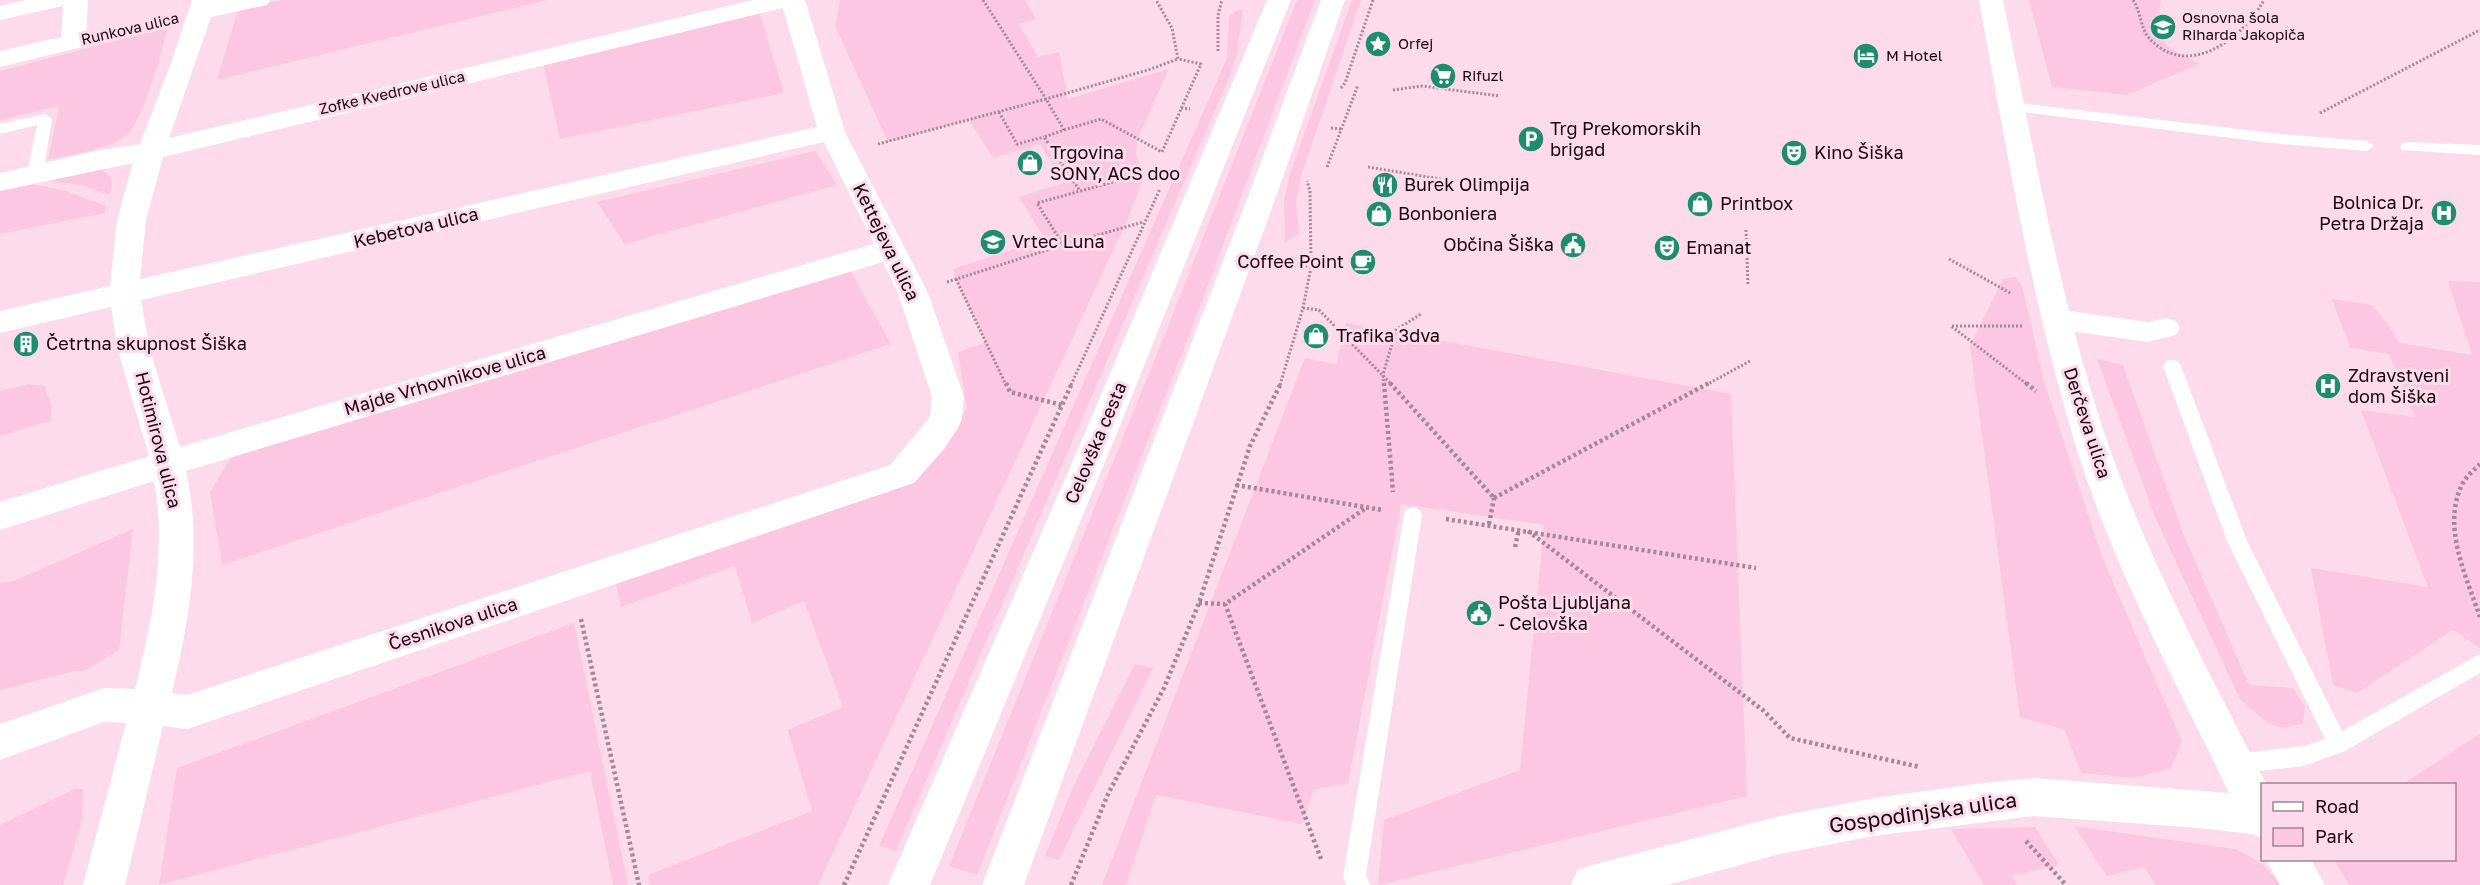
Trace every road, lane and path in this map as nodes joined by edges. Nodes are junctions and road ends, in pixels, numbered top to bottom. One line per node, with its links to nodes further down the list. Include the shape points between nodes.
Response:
1 (59, 0): 16 (street)
2 (76, 0): 19 (street, Runkova ulica)
3 (258, 0): 15 (street, Runkova ulica)
4 (784, 0): 41 (street, Zofke Kvedrove ulica)
5 (793, 0): 37 (street, Kettejeva ulica)
6 (983, 0): 26 (path)
7 (1156, 0): 21 (path, via 1172,28)
8 (1222, 0): 17 (path)
9 (1279, 0): 103 (street, Celovška cesta, via 1103,429)
10 (1333, 0): 104 (street)
11 (1373, 0): 22 (path)
12 (1991, 0): 27 (street, Derčeva ulica)
13 (2133, 0): 14 (path, via 2149,38 2162,50 2192,58 2235,38 2255,18)
14 (2264, 0)
15 (203, 6): 19 (path, Runkova ulica, via 102,39); 41 (street, Hotimirova ulica)
16 (0, 13)
17 (1217, 27)
18 (2480, 30): 36 (path)
19 (73, 42): 20 (street, Runkova ulica)
20 (0, 59)
21 (1178, 59): 26 (path); 28 (path, via 1201,64)
22 (1345, 83)
23 (1358, 85): 33 (path)
24 (1393, 90): 25 (path, via 1422,86)
25 (1500, 96)
26 (1046, 99): 30 (path); 34 (path)
27 (2011, 107): 36 (lane); 66 (street, Derčeva ulica)
28 (1180, 108): 29 (path); 34 (path, via 1162,152 1101,119)
29 (1190, 109)
30 (999, 112): 35 (path, via 1017,144); 37 (path)
31 (1331, 128): 33 (path)
32 (0, 129): 45 (lane, via 45,118)
33 (1341, 129): 42 (path)
34 (1064, 130): 35 (path)
35 (1044, 137): 48 (path)
36 (2271, 138): 38 (lane)
37 (837, 143): 54 (street, Kettejeva ulica); 61 (street, Kebetova ulica)
38 (2367, 146)
39 (2407, 147): 40 (lane)
40 (2480, 150)
41 (151, 151): 45 (street, Zofke Kvedrove ulica); 61 (street, Hotimirova ulica, via 129,235)
42 (1327, 167)
43 (1368, 167): 46 (path)
44 (1146, 172): 48 (path)
45 (35, 174): 47 (street, Zofke Kvedrove ulica)
46 (1446, 180)
47 (0, 182)
48 (1080, 191): 53 (path, via 1037,203)
49 (1310, 191): 57 (path)
50 (1158, 192): 51 (path)
51 (1144, 222): 53 (path); 72 (path)
52 (1746, 230): 59 (path)
53 (1063, 245): 58 (path)
54 (892, 249): 60 (street, Kettejeva ulica); 74 (street, Majde Vrhovnikove ulica)
55 (1949, 259): 62 (path)
56 (1278, 260): 57 (path)
57 (1311, 267): 63 (path)
58 (956, 279): 60 (path); 72 (path, via 1010,392)
59 (1748, 286)
60 (914, 293): 75 (street, Kettejeva ulica, via 948,397 946,419)
61 (126, 294): 65 (street, Kebetova ulica); 74 (street, Hotimirova ulica, via 129,326)
62 (2013, 294)
63 (1303, 308): 70 (path, via 1319,310); 76 (path, via 1284,378 1250,446)
64 (1422, 314): 70 (path, via 1396,330)
65 (0, 322)
66 (2042, 323): 67 (street, via 2147,332); 71 (path, via 1951,326); 94 (street, Derčeva ulica, via 2128,541)
67 (2167, 328)
68 (1750, 361): 77 (path)
69 (2172, 366): 93 (lane, via 2237,541)
70 (1383, 375): 77 (path); 79 (path)
71 (2039, 393)
72 (1062, 405): 102 (path)
73 (2480, 464): 89 (path, via 2462,485 2453,509 2457,543)
74 (166, 466): 80 (street, Majde Vrhovnikove ulica); 91 (street, Hotimirova ulica, via 176,512 176,574)
75 (902, 474): 86 (street, Česnikova ulica)
76 (1236, 485): 78 (path); 87 (path)
77 (1494, 498): 81 (path)
78 (1367, 507): 79 (path); 88 (path)
79 (1404, 513): 81 (path); 106 (lane, via 1354,877)
80 (0, 516)
81 (1489, 524): 82 (path)
82 (1519, 529): 83 (path); 84 (path)
83 (1528, 531): 85 (path); 95 (path, via 1764,711 1790,738)
84 (1515, 547)
85 (1756, 568)
86 (573, 584): 91 (street, Česnikova ulica, via 187,712); 101 (path)
87 (1198, 603): 88 (path); 105 (path, via 1164,688 1108,794)
88 (1225, 604): 99 (path)
89 (2480, 617)
90 (2480, 663): 93 (lane)
91 (149, 707): 92 (street, Česnikova ulica, via 104,705); 100 (street, Hotimirova ulica)
92 (0, 742)
93 (2338, 744): 94 (lane, via 2304,756)
94 (2235, 764): 96 (street, Derčeva ulica)
95 (1928, 769)
96 (2261, 816)
97 (2261, 818): 107 (street, Gospodinjska ulica, via 2199,809 2034,797 1983,802 1776,836)
98 (2289, 861): 108 (street)
99 (1325, 869)
100 (104, 885)
101 (639, 885)
102 (844, 885)
103 (909, 885)
104 (1003, 885)
105 (1071, 885)
106 (1359, 885)
107 (1592, 885)
108 (2304, 885)

